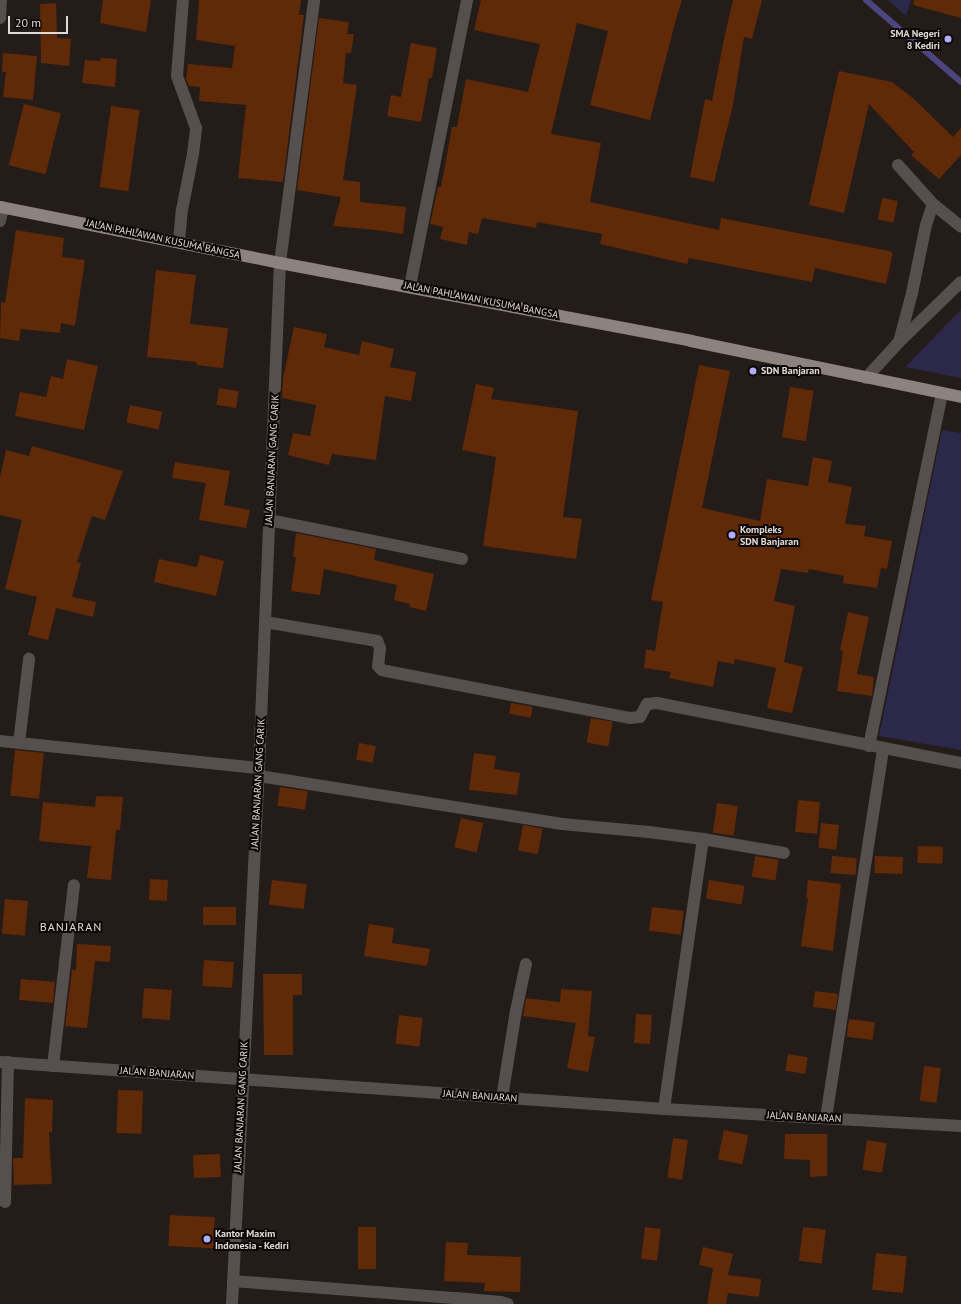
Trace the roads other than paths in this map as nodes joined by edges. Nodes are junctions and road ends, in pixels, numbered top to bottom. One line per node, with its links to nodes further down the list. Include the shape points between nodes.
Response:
1 (1, 0): 5 (street)
2 (183, 0): 11 (street, via 177,76 196,128)
3 (314, 0): 12 (street, JALAN BANJARAN GANG CARIK)
4 (467, 0): 14 (street)
5 (0, 18)
6 (898, 165): 7 (street)
7 (933, 204): 10 (street); 15 (street)
8 (1, 207): 9 (street); 11 (main road, JALAN PAHLAWAN KUSUMA BANGSA)
9 (0, 221)
10 (961, 227)
11 (179, 242): 12 (main road, JALAN PAHLAWAN KUSUMA BANGSA)
12 (280, 263): 14 (main road, JALAN PAHLAWAN KUSUMA BANGSA); 19 (street, JALAN BANJARAN GANG CARIK)
13 (961, 282): 15 (street)
14 (410, 286): 16 (main road, JALAN PAHLAWAN KUSUMA BANGSA, via 698,342)
15 (899, 342): 16 (street)
16 (866, 378): 17 (main road, JALAN PAHLAWAN KUSUMA BANGSA)
17 (942, 393): 18 (main road, JALAN PAHLAWAN KUSUMA BANGSA); 25 (street)
18 (961, 397)
19 (269, 520): 20 (street); 21 (street, JALAN BANJARAN GANG CARIK)
20 (462, 559)
21 (265, 622): 25 (street, via 377,641 380,648 378,666 386,671 630,718 640,717 647,704 657,703); 28 (street, JALAN BANJARAN GANG CARIK)
22 (29, 659): 24 (street)
23 (0, 741): 24 (street)
24 (19, 743): 28 (street)
25 (869, 746): 26 (street)
26 (883, 749): 27 (street); 38 (street)
27 (961, 763)
28 (259, 772): 29 (street, via 562,824); 35 (street, JALAN BANJARAN GANG CARIK)
29 (703, 839): 30 (street); 37 (street)
30 (784, 853)
31 (74, 885): 34 (street)
32 (526, 964): 36 (street)
33 (4, 1062): 34 (street, JALAN BANJARAN); 40 (street)
34 (53, 1066): 35 (street, JALAN BANJARAN)
35 (243, 1079): 36 (street, JALAN BANJARAN); 41 (street, JALAN BANJARAN GANG CARIK)
36 (502, 1098): 37 (street, JALAN BANJARAN)
37 (664, 1109): 38 (street, JALAN BANJARAN)
38 (826, 1118): 39 (street, JALAN BANJARAN)
39 (961, 1126)
40 (5, 1202)
41 (233, 1281): 42 (street, JALAN BANJARAN GANG CARIK); 43 (street)
42 (232, 1304)
43 (508, 1304)

